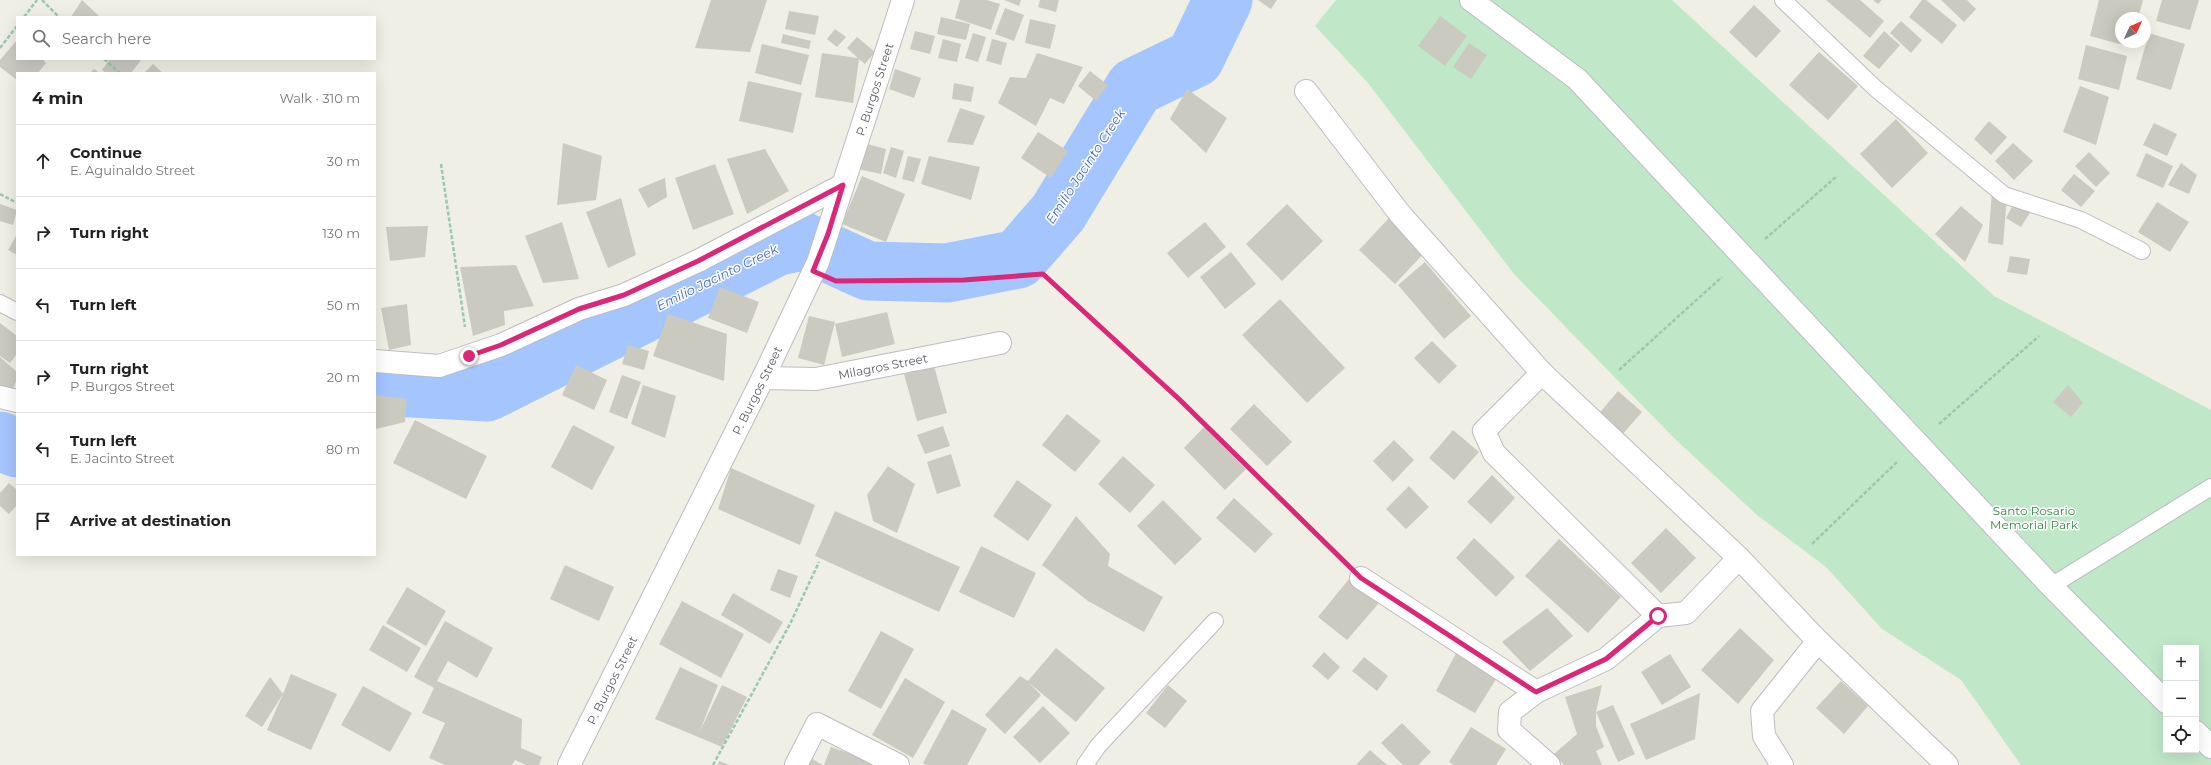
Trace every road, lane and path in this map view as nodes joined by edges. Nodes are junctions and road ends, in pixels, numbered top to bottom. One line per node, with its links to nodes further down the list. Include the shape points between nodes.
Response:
1 (37, 0): 6 (path)
2 (42, 0): 7 (path)
3 (903, 0): 14 (street, P. Burgos Street)
4 (1470, 0): 32 (street, via 1578,79)
5 (1783, 0): 17 (lane, via 1875,88 2004,195 2081,220)
6 (25, 16)
7 (58, 16)
8 (16, 27): 9 (path)
9 (0, 48)
10 (105, 60): 11 (path)
11 (119, 72)
12 (1306, 90): 24 (street, via 1400,214)
13 (442, 164): 22 (path)
14 (843, 185): 18 (street, P. Burgos Street); 22 (street, via 698,261 624,295 579,309 501,345)
15 (0, 194): 16 (path)
16 (16, 202)
17 (2142, 251)
18 (815, 266): 25 (street, P. Burgos Street); 31 (path, via 836,281 964,280 1043,274 1180,400)
19 (0, 303): 20 (lane)
20 (16, 311)
21 (1000, 343): 25 (street, Milagros Street, via 816,379)
22 (469, 356): 23 (street, via 439,366)
23 (376, 362)
24 (1542, 373): 29 (street); 33 (street, via 1484,431 1494,453)
25 (763, 378): 40 (street, P. Burgos Street)
26 (0, 397): 27 (street)
27 (16, 401)
28 (2211, 487): 32 (lane)
29 (1739, 558): 33 (street, via 1686,613); 35 (street)
30 (819, 562): 41 (path, via 790,624)
31 (1361, 578): 36 (street)
32 (2051, 586): 37 (street)
33 (1658, 616): 36 (street, via 1606,659)
34 (1215, 621): 44 (lane, via 1098,746)
35 (1818, 641): 46 (street, via 1762,711 1764,736); 47 (street)
36 (1536, 692): 45 (street, via 1510,712 1509,730)
37 (2163, 699)
38 (2199, 735): 39 (street)
39 (2211, 747)
40 (570, 765)
41 (713, 765)
42 (796, 765): 43 (street, via 817,724)
43 (898, 765)
44 (1085, 765)
45 (1549, 765)
46 (1782, 765)
47 (1947, 765)

